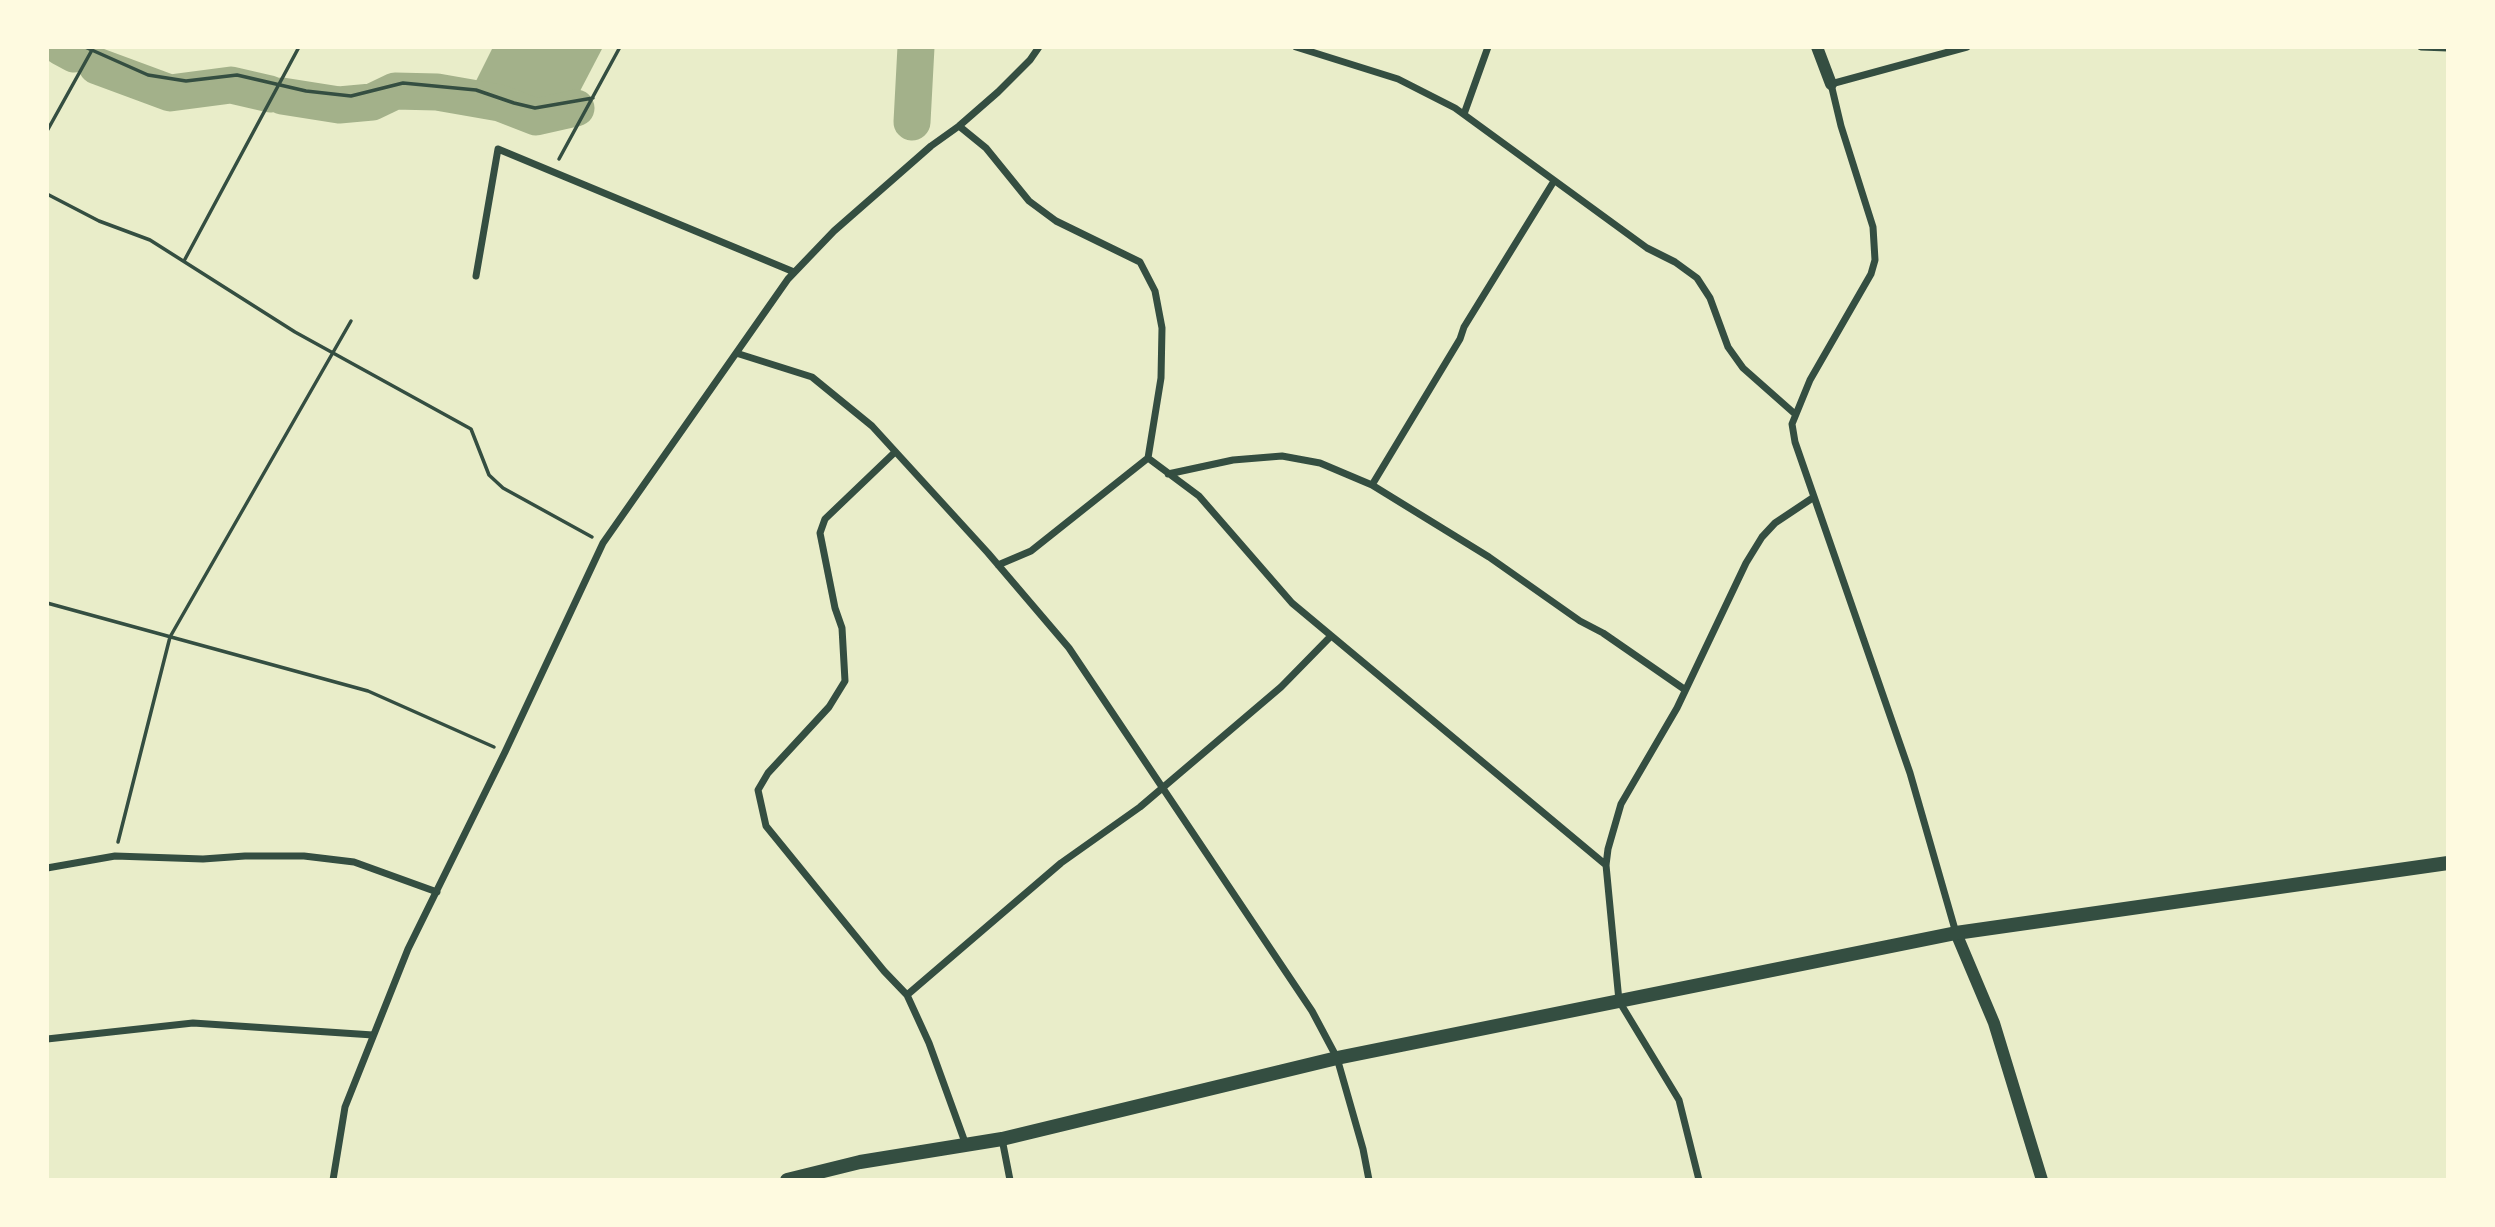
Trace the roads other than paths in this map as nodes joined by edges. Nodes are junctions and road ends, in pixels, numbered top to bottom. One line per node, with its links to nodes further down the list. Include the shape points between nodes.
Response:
1 (1039, 47): 10 (street, via 1030,61)
2 (1296, 47): 9 (street, via 1398,79)
3 (1488, 47): 9 (street)
4 (1817, 47): 8 (street)
5 (1967, 47): 8 (street)
6 (2421, 47): 7 (street)
7 (2448, 48)
8 (1831, 84): 15 (street, via 1873,227 1875,260)
9 (1464, 114): 11 (street)
10 (959, 126): 12 (street, via 843,222); 17 (street, via 986,148 1030,201 1056,221 1140,261 1155,291 1162,327 1161,378)
11 (1553, 181): 15 (street, via 1698,278 1728,347 1743,368); 19 (street)
12 (794, 272): 13 (street, via 498,149); 14 (street)
13 (476, 276)
14 (736, 354): 16 (street, via 812,377 872,426); 28 (street, via 603,543)
15 (1795, 414): 20 (street, via 1795,442)
16 (895, 452): 21 (street); 30 (street, via 825,519 820,534 842,628 845,681 829,707 758,790 765,826)
17 (1148, 458): 18 (street); 21 (street, via 1031,551)
18 (1168, 474): 19 (street, via 1233,460 1282,456 1320,463); 22 (street, via 1199,496 1284,594)
19 (1372, 485): 23 (street, via 1489,557)
20 (1814, 497): 23 (street, via 1762,537); 29 (street, via 1910,773)
21 (998, 565): 24 (street, via 1069,648)
22 (1331, 636): 24 (street, via 1281,687); 26 (street)
23 (1684, 689): 26 (street, via 1621,804)
24 (1163, 786): 30 (street, via 1061,863); 34 (street, via 1312,1011)
25 (2448, 863): 29 (main road)
26 (1606, 865): 31 (street)
27 (47, 867): 28 (street, via 115,856 292,856 354,862)
28 (437, 891): 32 (street)
29 (1956, 933): 31 (main road); 42 (street, via 2001,1043)
30 (907, 995): 36 (street)
31 (1619, 1001): 34 (main road); 41 (street, via 1679,1100)
32 (373, 1035): 33 (street, via 193,1023); 37 (street, via 345,1107)
33 (47, 1039)
34 (1337, 1058): 35 (main road); 40 (street)
35 (1002, 1139): 36 (main road); 39 (street)
36 (966, 1144): 38 (main road)
37 (333, 1180)
38 (788, 1180)
39 (1010, 1180)
40 (1369, 1180)
41 (1699, 1180)
42 (2042, 1180)

